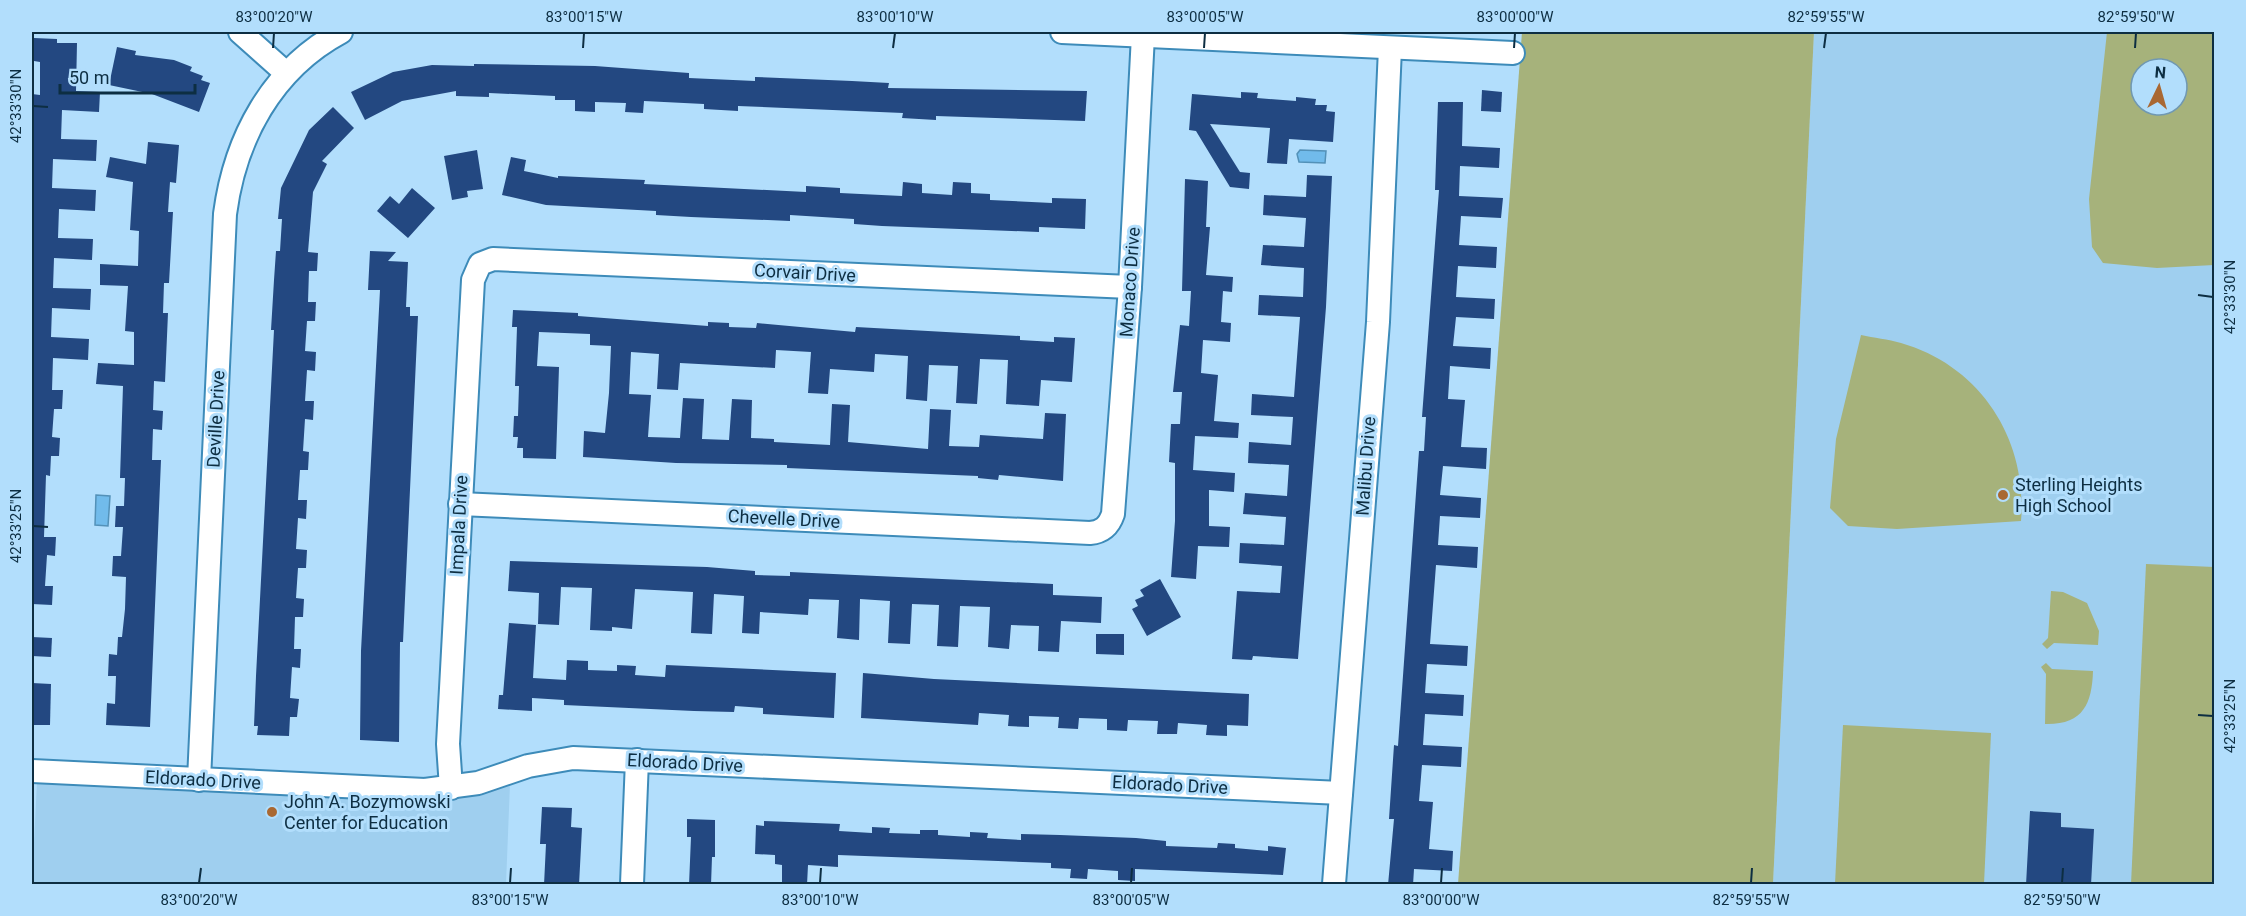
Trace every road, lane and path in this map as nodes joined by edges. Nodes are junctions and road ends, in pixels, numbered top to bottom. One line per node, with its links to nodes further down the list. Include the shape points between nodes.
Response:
1 (240, 32): 7 (street)
2 (341, 32): 7 (street, Deville Drive, via 319,44)
3 (1062, 32): 4 (street)
4 (1143, 35): 5 (street); 9 (street, Monaco Drive)
5 (1390, 48): 6 (street); 16 (street, Malibu Drive, via 1378,322)
6 (1513, 53)
7 (286, 73): 14 (street, Deville Drive, via 260,107 246,134 231,175 225,214)
8 (480, 264): 9 (street, Corvair Drive, via 493,259); 10 (street, Impala Drive, via 473,280)
9 (1130, 287): 11 (street, Monaco Drive, via 1113,514)
10 (460, 504): 11 (street, Chevelle Drive, via 1090,533); 15 (street, Impala Drive, via 448,744)
11 (1106, 527)
12 (637, 760): 15 (street, Eldorado Drive, via 553,760); 16 (street, Eldorado Drive); 17 (street)
13 (32, 771): 14 (street, Eldorado Drive)
14 (200, 780): 15 (street, Eldorado Drive, via 412,790)
15 (451, 788)
16 (1341, 793): 18 (street, Malibu Drive)
17 (632, 885)
18 (1334, 885)

